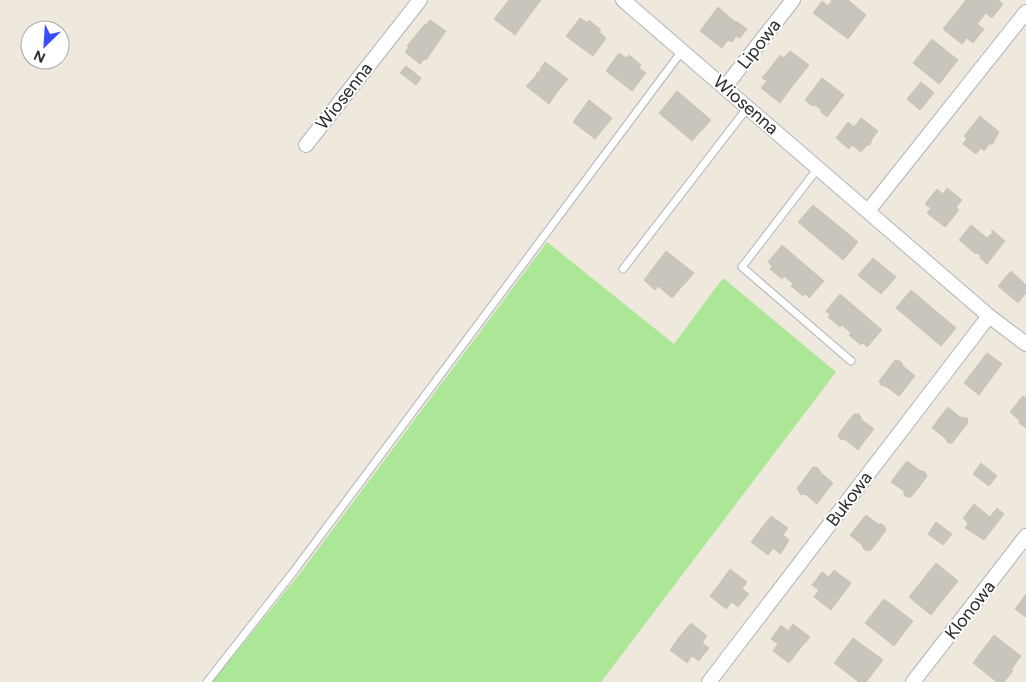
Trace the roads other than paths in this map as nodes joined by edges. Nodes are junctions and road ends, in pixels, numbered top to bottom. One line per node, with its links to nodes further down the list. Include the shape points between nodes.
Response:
1 (420, 0): 8 (street, Wiosenna)
2 (622, 0): 5 (street, Wiosenna)
3 (793, 0): 6 (street, Lipowa)
4 (1026, 12): 10 (street)
5 (682, 51): 6 (street, Wiosenna); 16 (lane, via 294,571)
6 (725, 88): 7 (street, Wiosenna)
7 (748, 107): 9 (street, Wiosenna); 11 (lane)
8 (306, 145)
9 (818, 168): 10 (street, Wiosenna); 14 (lane, via 742,267)
10 (868, 211): 12 (street, Wiosenna)
11 (623, 269)
12 (989, 316): 13 (street, Wiosenna); 17 (street, Bukowa)
13 (1024, 339)
14 (851, 361)
15 (1026, 536): 18 (street, Klonowa)
16 (207, 682)
17 (709, 682)
18 (913, 682)

